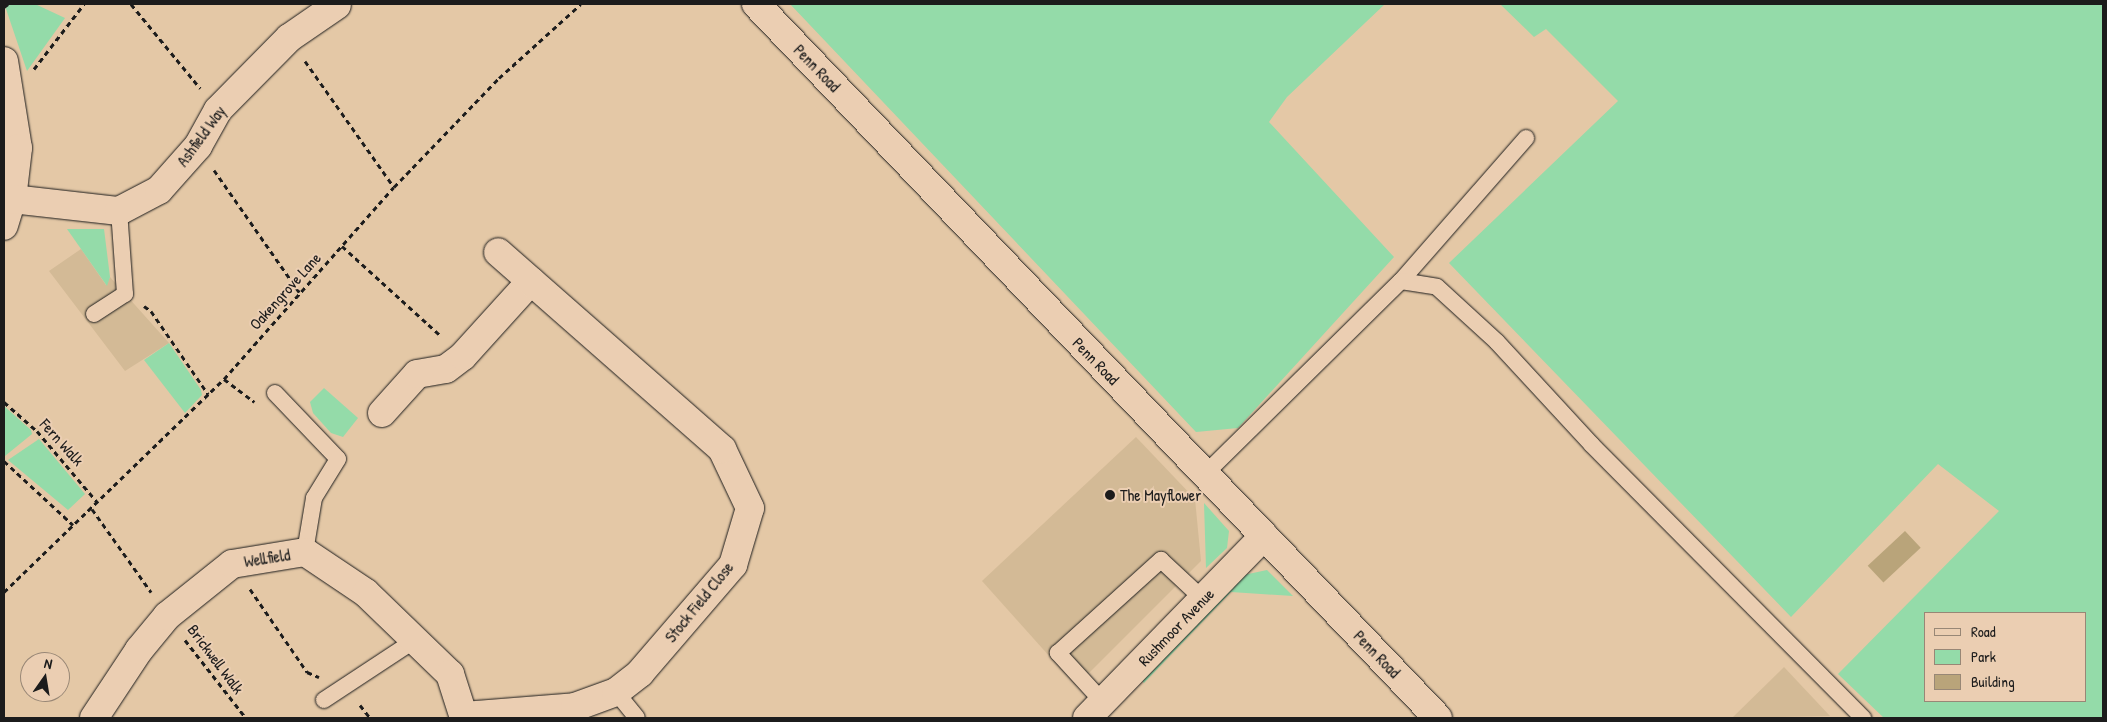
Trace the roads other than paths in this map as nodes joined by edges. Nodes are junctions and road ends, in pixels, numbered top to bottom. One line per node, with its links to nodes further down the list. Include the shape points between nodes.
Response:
1 (756, 4): 14 (street, Penn Road)
2 (337, 5): 6 (street, Ashfield Way, via 289,38 218,110 198,146 159,190)
3 (4, 61): 5 (street, via 18,148)
4 (1526, 138): 9 (lane)
5 (12, 199): 6 (street); 7 (street)
6 (119, 211): 11 (lane, via 125,294)
7 (4, 226)
8 (498, 252): 10 (street, Stock Field Close)
9 (1401, 281): 14 (lane); 26 (lane, via 1437,287 1497,342 1592,445)
10 (530, 282): 13 (street, via 463,356 446,369 417,374); 19 (street, Stock Field Close, via 722,448 750,508 733,565 640,673)
11 (94, 314)
12 (275, 393): 16 (lane, via 338,459 314,498)
13 (382, 413)
14 (1204, 475): 15 (street, Penn Road)
15 (1264, 536): 17 (street, Rushmoor Avenue); 25 (street, Penn Road)
16 (305, 552): 18 (street, Wellfield, via 366,594); 23 (street, Wellfield, via 232,564 167,616 139,650)
17 (1204, 599): 21 (street, Rushmoor Avenue); 21 (lane, via 1161,560 1058,653)
18 (415, 640): 20 (lane); 22 (street, Wellfield, via 450,674)
19 (616, 692): 22 (street, Stock Field Close, via 575,707); 24 (lane)
20 (324, 700)
21 (1095, 710)
22 (464, 717)
23 (94, 718)
24 (637, 718)
25 (1438, 718)
26 (1863, 718)

